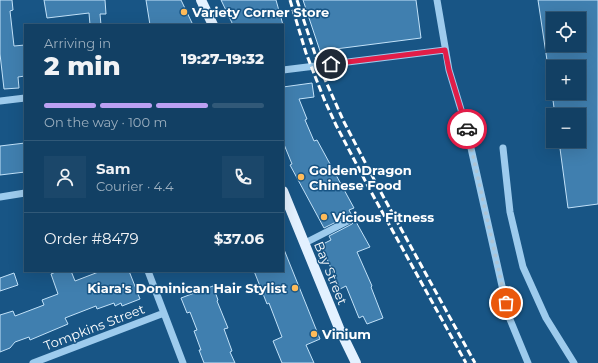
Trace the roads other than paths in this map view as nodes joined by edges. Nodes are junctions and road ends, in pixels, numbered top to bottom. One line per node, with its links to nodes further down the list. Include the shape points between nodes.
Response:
1 (201, 0): 3 (main road)
2 (437, 0): 4 (street)
3 (213, 24)
4 (445, 50): 5 (street); 19 (street, via 466,126 509,317)
5 (284, 70)
6 (24, 98): 7 (street)
7 (0, 101)
8 (503, 148): 20 (street, via 510,212 523,267 546,318)
9 (284, 193): 13 (main road, Bay Street)
10 (24, 194): 11 (street)
11 (0, 196)
12 (350, 220): 13 (street)
13 (305, 243): 18 (main road, Bay Street)
14 (148, 272): 15 (street)
15 (164, 313): 16 (street, Tompkins Street); 17 (street)
16 (33, 363)
17 (183, 363)
18 (356, 363)
19 (528, 363)
20 (574, 363)

